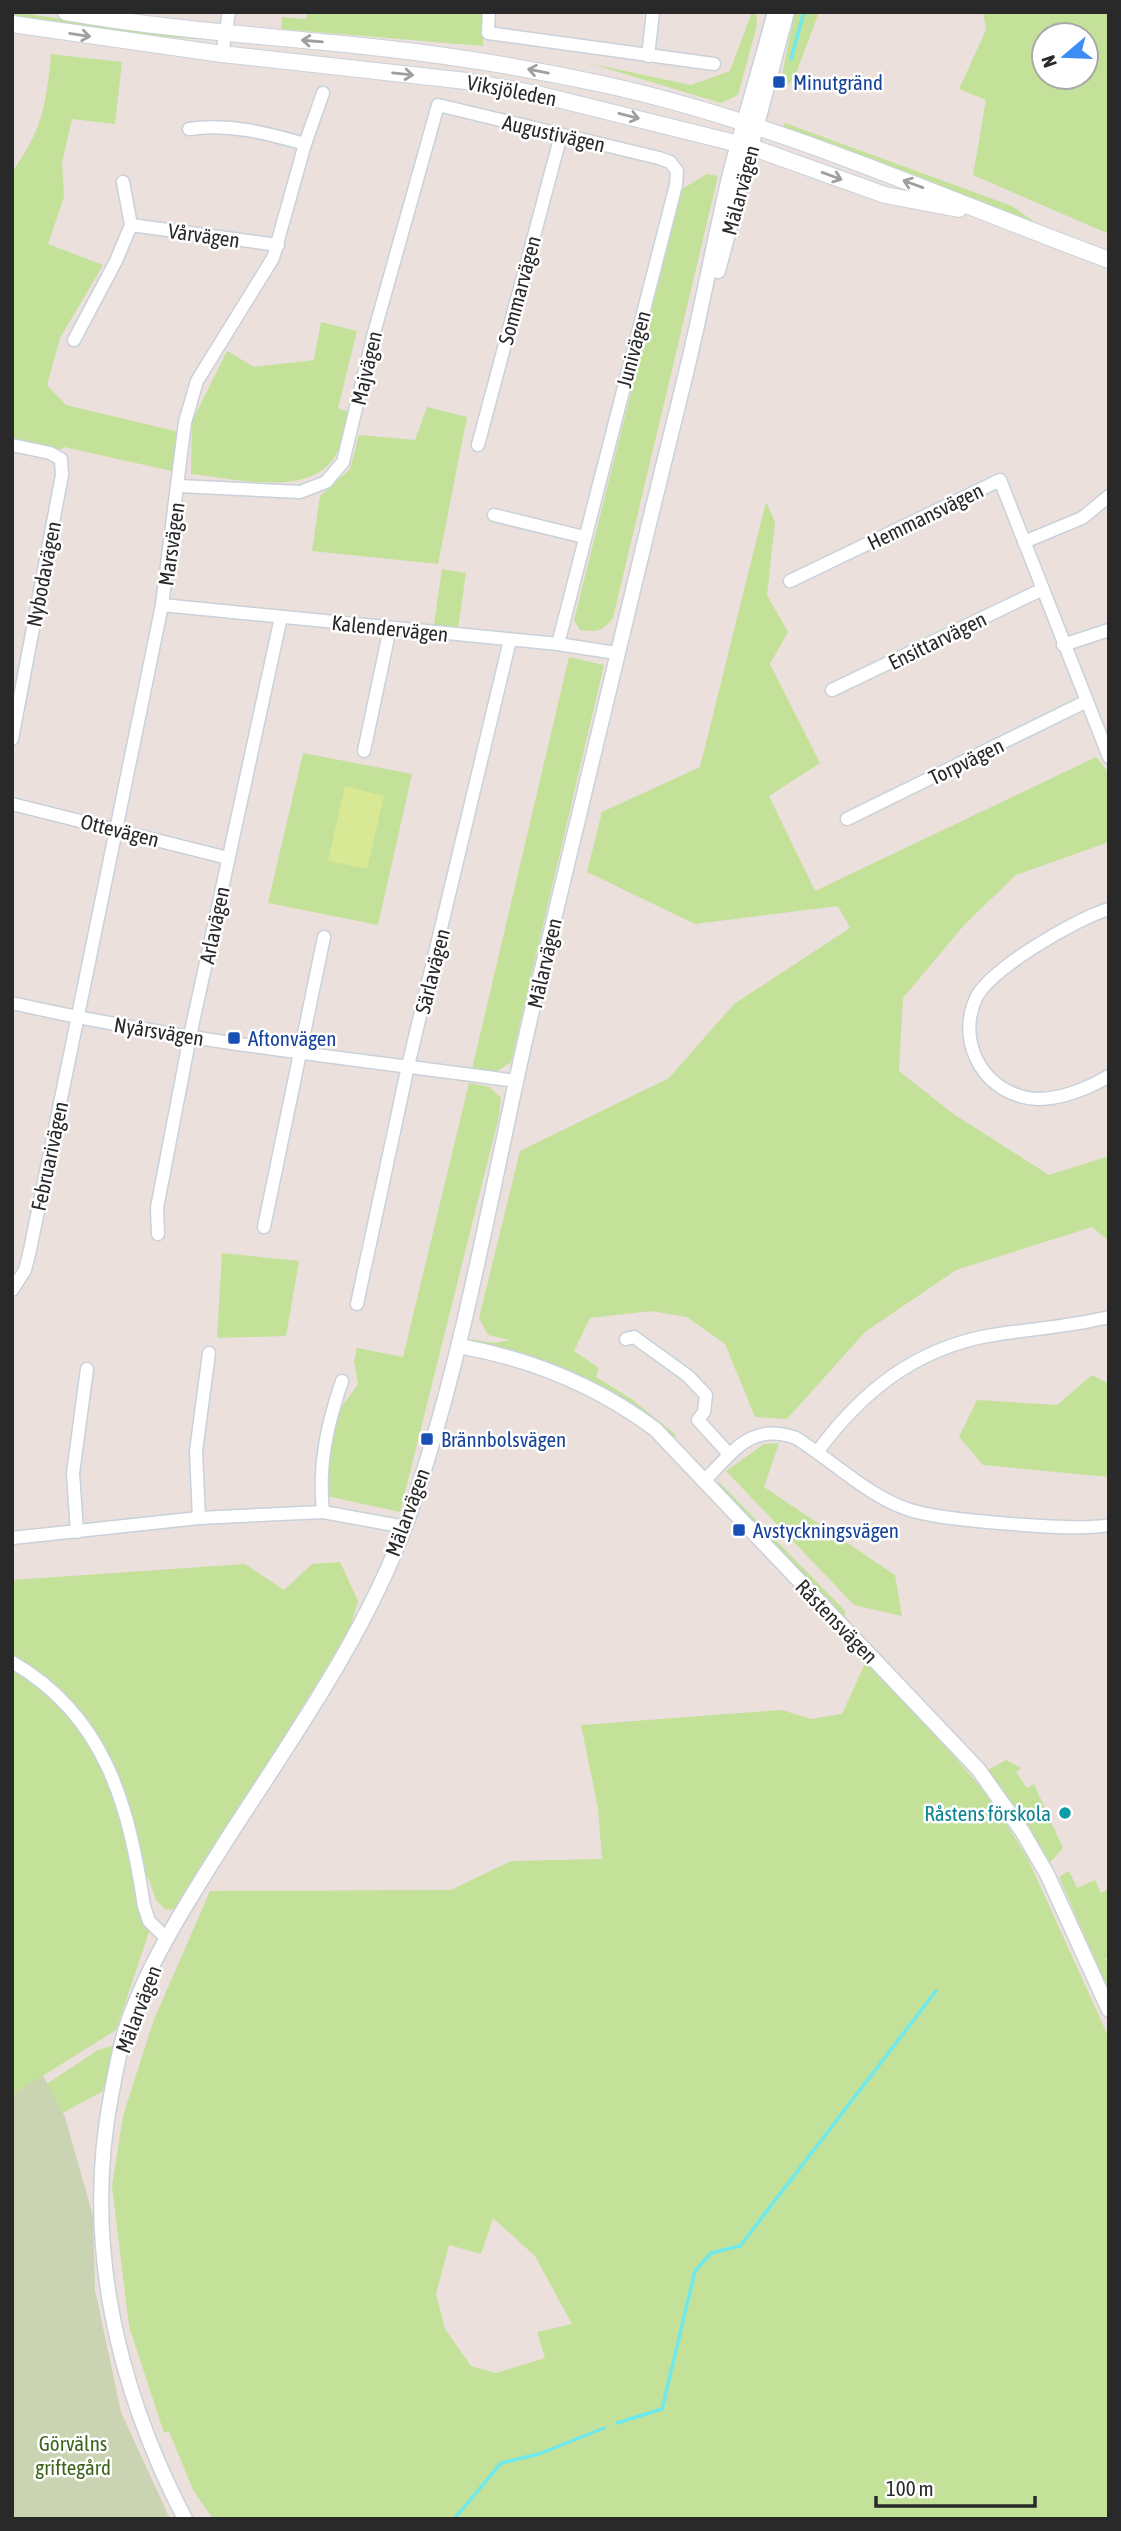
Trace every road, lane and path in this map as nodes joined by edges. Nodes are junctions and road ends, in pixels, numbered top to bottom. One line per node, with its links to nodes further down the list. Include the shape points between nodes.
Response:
1 (65, 12): 8 (main road, Viksjöleden)
2 (229, 12): 8 (street)
3 (489, 12): 10 (street, via 488,33)
4 (653, 12): 10 (street)
5 (775, 12): 14 (street, Mälarvägen)
6 (787, 12): 14 (street, Mälarvägen)
7 (12, 24): 9 (main road, Viksjöleden, one-way to 9)
8 (226, 34): 9 (street); 14 (main road, Viksjöleden, one-way to 8, via 605,85 512,66 374,47)
9 (222, 54): 18 (main road, Viksjöleden, one-way to 18, via 466,81 591,106)
10 (648, 56): 11 (street)
11 (714, 64)
12 (323, 93): 17 (street, Marsvägen)
13 (438, 105): 16 (street, Augustivägen); 28 (street, Majvägen, via 343,462 326,482 300,492)
14 (751, 125): 18 (street, Mälarvägen); 21 (main road, Viksjöleden, one-way to 14)
15 (190, 129): 17 (street, via 254,130)
16 (561, 135): 19 (street, Augustivägen); 26 (street, Sommarvägen)
17 (305, 144): 23 (street, Marsvägen)
18 (745, 145): 21 (main road, Viksjöleden, one-way to 21, via 885,195); 42 (street, Mälarvägen, via 724,248 688,365)
19 (670, 162): 31 (street, Junivägen, via 677,171 676,185)
20 (122, 182): 22 (street)
21 (1000, 216): 24 (main road, Viksjöleden)
22 (131, 225): 23 (street, Vårvägen); 25 (street)
23 (278, 245): 28 (street, Marsvägen, via 197,382 185,422)
24 (1109, 260)
25 (74, 340)
26 (478, 444)
27 (13, 445): 46 (street, Nybodavägen, via 61,459 62,475)
28 (179, 486): 35 (street, Marsvägen)
29 (1109, 496): 32 (street, via 1082,518)
30 (494, 514): 31 (street)
31 (584, 537): 40 (street, Junivägen)
32 (1024, 542): 33 (street, Hemmansvägen, via 1000,480); 34 (street, Hemmansvägen)
33 (790, 581)
34 (1041, 590): 41 (street, Hemmansvägen); 43 (street, Ensittarvägen)
35 (162, 605): 36 (street, Kalendervägen); 51 (street, Marsvägen)
36 (281, 617): 37 (street, Kalendervägen); 52 (street, Arlavägen)
37 (390, 628): 39 (street, Kalendervägen); 47 (street)
38 (1109, 630): 41 (street)
39 (510, 640): 40 (street, Kalendervägen); 59 (street, Särlavägen)
40 (558, 644): 42 (street, Kalendervägen)
41 (1063, 645): 44 (street, Hemmansvägen)
42 (616, 653): 61 (street, Mälarvägen)
43 (832, 690)
44 (1085, 702): 45 (street, Hemmansvägen); 50 (street, Torpvägen)
45 (1102, 726): 48 (street, Hemmansvägen)
46 (12, 739)
47 (364, 751)
48 (1109, 757)
49 (12, 804): 51 (street, Ottevägen)
50 (847, 819)
51 (117, 829): 52 (street, Ottevägen); 56 (street, Marsvägen)
52 (228, 858): 57 (street, Arlavägen)
53 (1109, 909): 60 (street, via 1063,929 998,975 977,997 969,1042 977,1064 992,1081 1012,1093 1038,1099 1073,1093)
54 (324, 937): 58 (street)
55 (12, 1003): 56 (street, Nyårsvägen)
56 (78, 1018): 57 (street, Nyårsvägen); 64 (street, Februarivägen)
57 (190, 1036): 58 (street, Nyårsvägen); 63 (street, Arlavägen, via 157,1208)
58 (301, 1053): 59 (street, Nyårsvägen); 62 (street)
59 (408, 1066): 61 (street, Nyårsvägen); 66 (street, Särlavägen)
60 (1109, 1076)
61 (516, 1081): 69 (street, Mälarvägen)
62 (264, 1227)
63 (158, 1234)
64 (19, 1269): 65 (street, Februarivägen)
65 (12, 1290)
66 (357, 1304)
67 (1109, 1317): 73 (street, via 986,1336 929,1355 878,1385 845,1414)
68 (626, 1339): 74 (street, via 634,1337 661,1354 706,1395 698,1420)
69 (459, 1346): 75 (street, Råstensvägen, via 547,1368 603,1392 655,1429); 79 (street, Mälarvägen)
70 (209, 1353): 77 (street, via 196,1451)
71 (88, 1369): 80 (street, via 73,1474)
72 (342, 1381): 76 (street, via 324,1442)
73 (818, 1451): 74 (street, via 779,1432 744,1440); 78 (street, via 885,1499 911,1511 1077,1527)
74 (729, 1454): 75 (street)
75 (705, 1480): 84 (street, Råstensvägen, via 978,1769 1047,1874)
76 (323, 1512): 77 (street); 79 (street)
77 (199, 1518): 80 (street)
78 (1109, 1525)
79 (405, 1527): 83 (street, Mälarvägen, via 344,1655)
80 (77, 1532): 81 (street)
81 (12, 1538)
82 (12, 1662): 83 (street, via 60,1698 107,1762 124,1802 149,1921)
83 (167, 1939): 85 (street, Mälarvägen, via 125,2032 100,2169 100,2215 120,2360 162,2474)
84 (1109, 2010)
85 (185, 2519)

